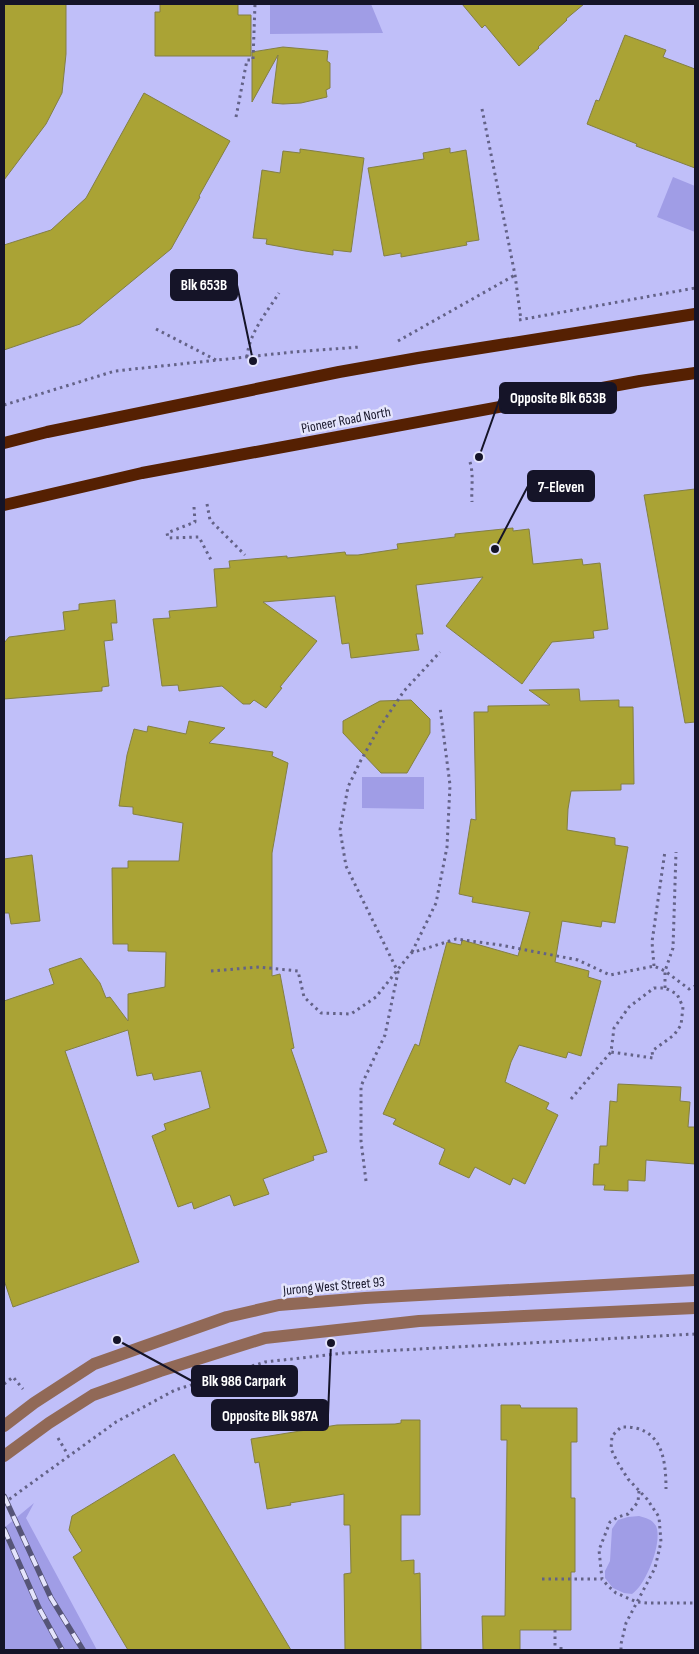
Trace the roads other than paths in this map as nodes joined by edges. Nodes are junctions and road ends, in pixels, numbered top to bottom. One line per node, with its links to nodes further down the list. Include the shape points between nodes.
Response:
1 (695, 314): 3 (main road, via 339,372)
2 (695, 374): 4 (main road, Pioneer Road North, via 630,383 182,466)
3 (4, 444)
4 (4, 505)
5 (695, 1280): 7 (street, Jurong West Street 93, via 279,1305 227,1317 94,1364)
6 (695, 1308): 8 (street, via 419,1320 265,1338 93,1394)
7 (4, 1426)
8 (4, 1456)

